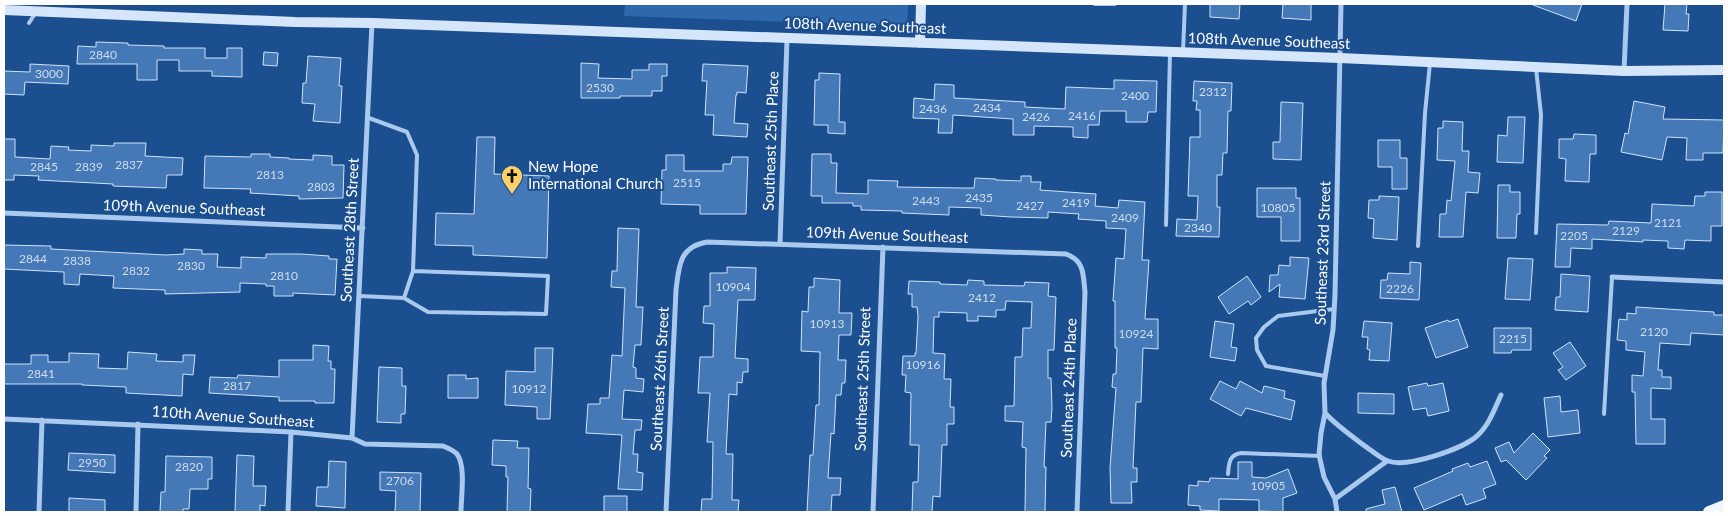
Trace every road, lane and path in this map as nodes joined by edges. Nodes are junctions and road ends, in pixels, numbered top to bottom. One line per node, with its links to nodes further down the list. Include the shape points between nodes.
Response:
1 (921, 4): 13 (street)
2 (1095, 4): 3 (lane)
3 (1115, 4)
4 (1185, 4): 15 (lane)
5 (1341, 4): 16 (street, Southeast 23rd Street)
6 (1627, 4): 20 (street)
7 (77, 9): 9 (street, 108th Avenue Southeast); 11 (street, 108th Avenue Southeast, via 295,22)
8 (4, 10): 9 (street, 108th Avenue Southeast)
9 (37, 12): 10 (lane)
10 (29, 23)
11 (372, 23): 12 (street, 108th Avenue Southeast); 21 (street, Southeast 28th Street)
12 (787, 39): 13 (street, 108th Avenue Southeast); 26 (street, Southeast 25th Place)
13 (920, 43): 14 (street, 108th Avenue Southeast)
14 (1170, 53): 15 (street, 108th Avenue Southeast); 23 (lane)
15 (1182, 53): 16 (street, 108th Avenue Southeast)
16 (1340, 58): 17 (street, 108th Avenue Southeast); 36 (street, Southeast 23rd Street)
17 (1430, 63): 18 (street, 108th Avenue Southeast); 27 (lane)
18 (1536, 68): 20 (street, 108th Avenue Southeast); 25 (lane, via 1541,115)
19 (1724, 70): 20 (street, 108th Avenue Southeast)
20 (1624, 71)
21 (369, 118): 24 (street, Southeast 28th Street); 31 (lane, via 407,132 417,155)
22 (4, 213): 24 (street, 109th Avenue Southeast)
23 (1166, 225)
24 (363, 228): 34 (street, Southeast 28th Street)
25 (1536, 233)
26 (780, 243): 28 (street, 109th Avenue Southeast); 29 (street, 109th Avenue Southeast, via 707,242)
27 (1418, 246)
28 (883, 247): 30 (street, 109th Avenue Southeast, via 1066,254); 56 (street, Southeast 25th Street)
29 (688, 249): 55 (street, Southeast 26th Street, via 679,269 676,290)
30 (1081, 265): 57 (street, Southeast 24th Place, via 1085,292)
31 (413, 271): 35 (lane); 35 (lane, via 548,276 546,314 428,312)
32 (1612, 277): 33 (street); 40 (lane)
33 (1724, 282)
34 (360, 296): 35 (lane); 45 (street, Southeast 28th Street)
35 (404, 298)
36 (1334, 309): 37 (street, Southeast 23rd Street, via 1334,330); 37 (lane, via 1278,316 1256,338 1257,350 1266,366)
37 (1325, 376): 39 (street, Southeast 23rd Street)
38 (1501, 395): 47 (street, via 1479,434 1468,444 1411,462)
39 (1325, 413): 46 (street, Southeast 23rd Street); 47 (street, via 1336,426)
40 (1604, 414)
41 (4, 419): 42 (street, 110th Avenue Southeast)
42 (42, 420): 43 (street, 110th Avenue Southeast); 51 (street)
43 (138, 424): 44 (street, 110th Avenue Southeast); 52 (street)
44 (291, 432): 45 (street, 110th Avenue Southeast); 53 (street)
45 (352, 438): 54 (street, 110th Avenue Southeast, via 365,444 443,446 451,450 458,455 462,468)
46 (1320, 456): 48 (lane, via 1235,454 1230,460); 49 (street, Southeast 23rd Street, via 1324,477)
47 (1387, 461): 49 (street)
48 (1228, 474)
49 (1335, 499): 58 (street, Southeast 23rd Street)
50 (1724, 506): 59 (main road)
51 (39, 512)
52 (136, 512)
53 (288, 512)
54 (461, 512)
55 (666, 512)
56 (873, 512)
57 (1077, 512)
58 (1337, 512)
59 (1709, 512)

